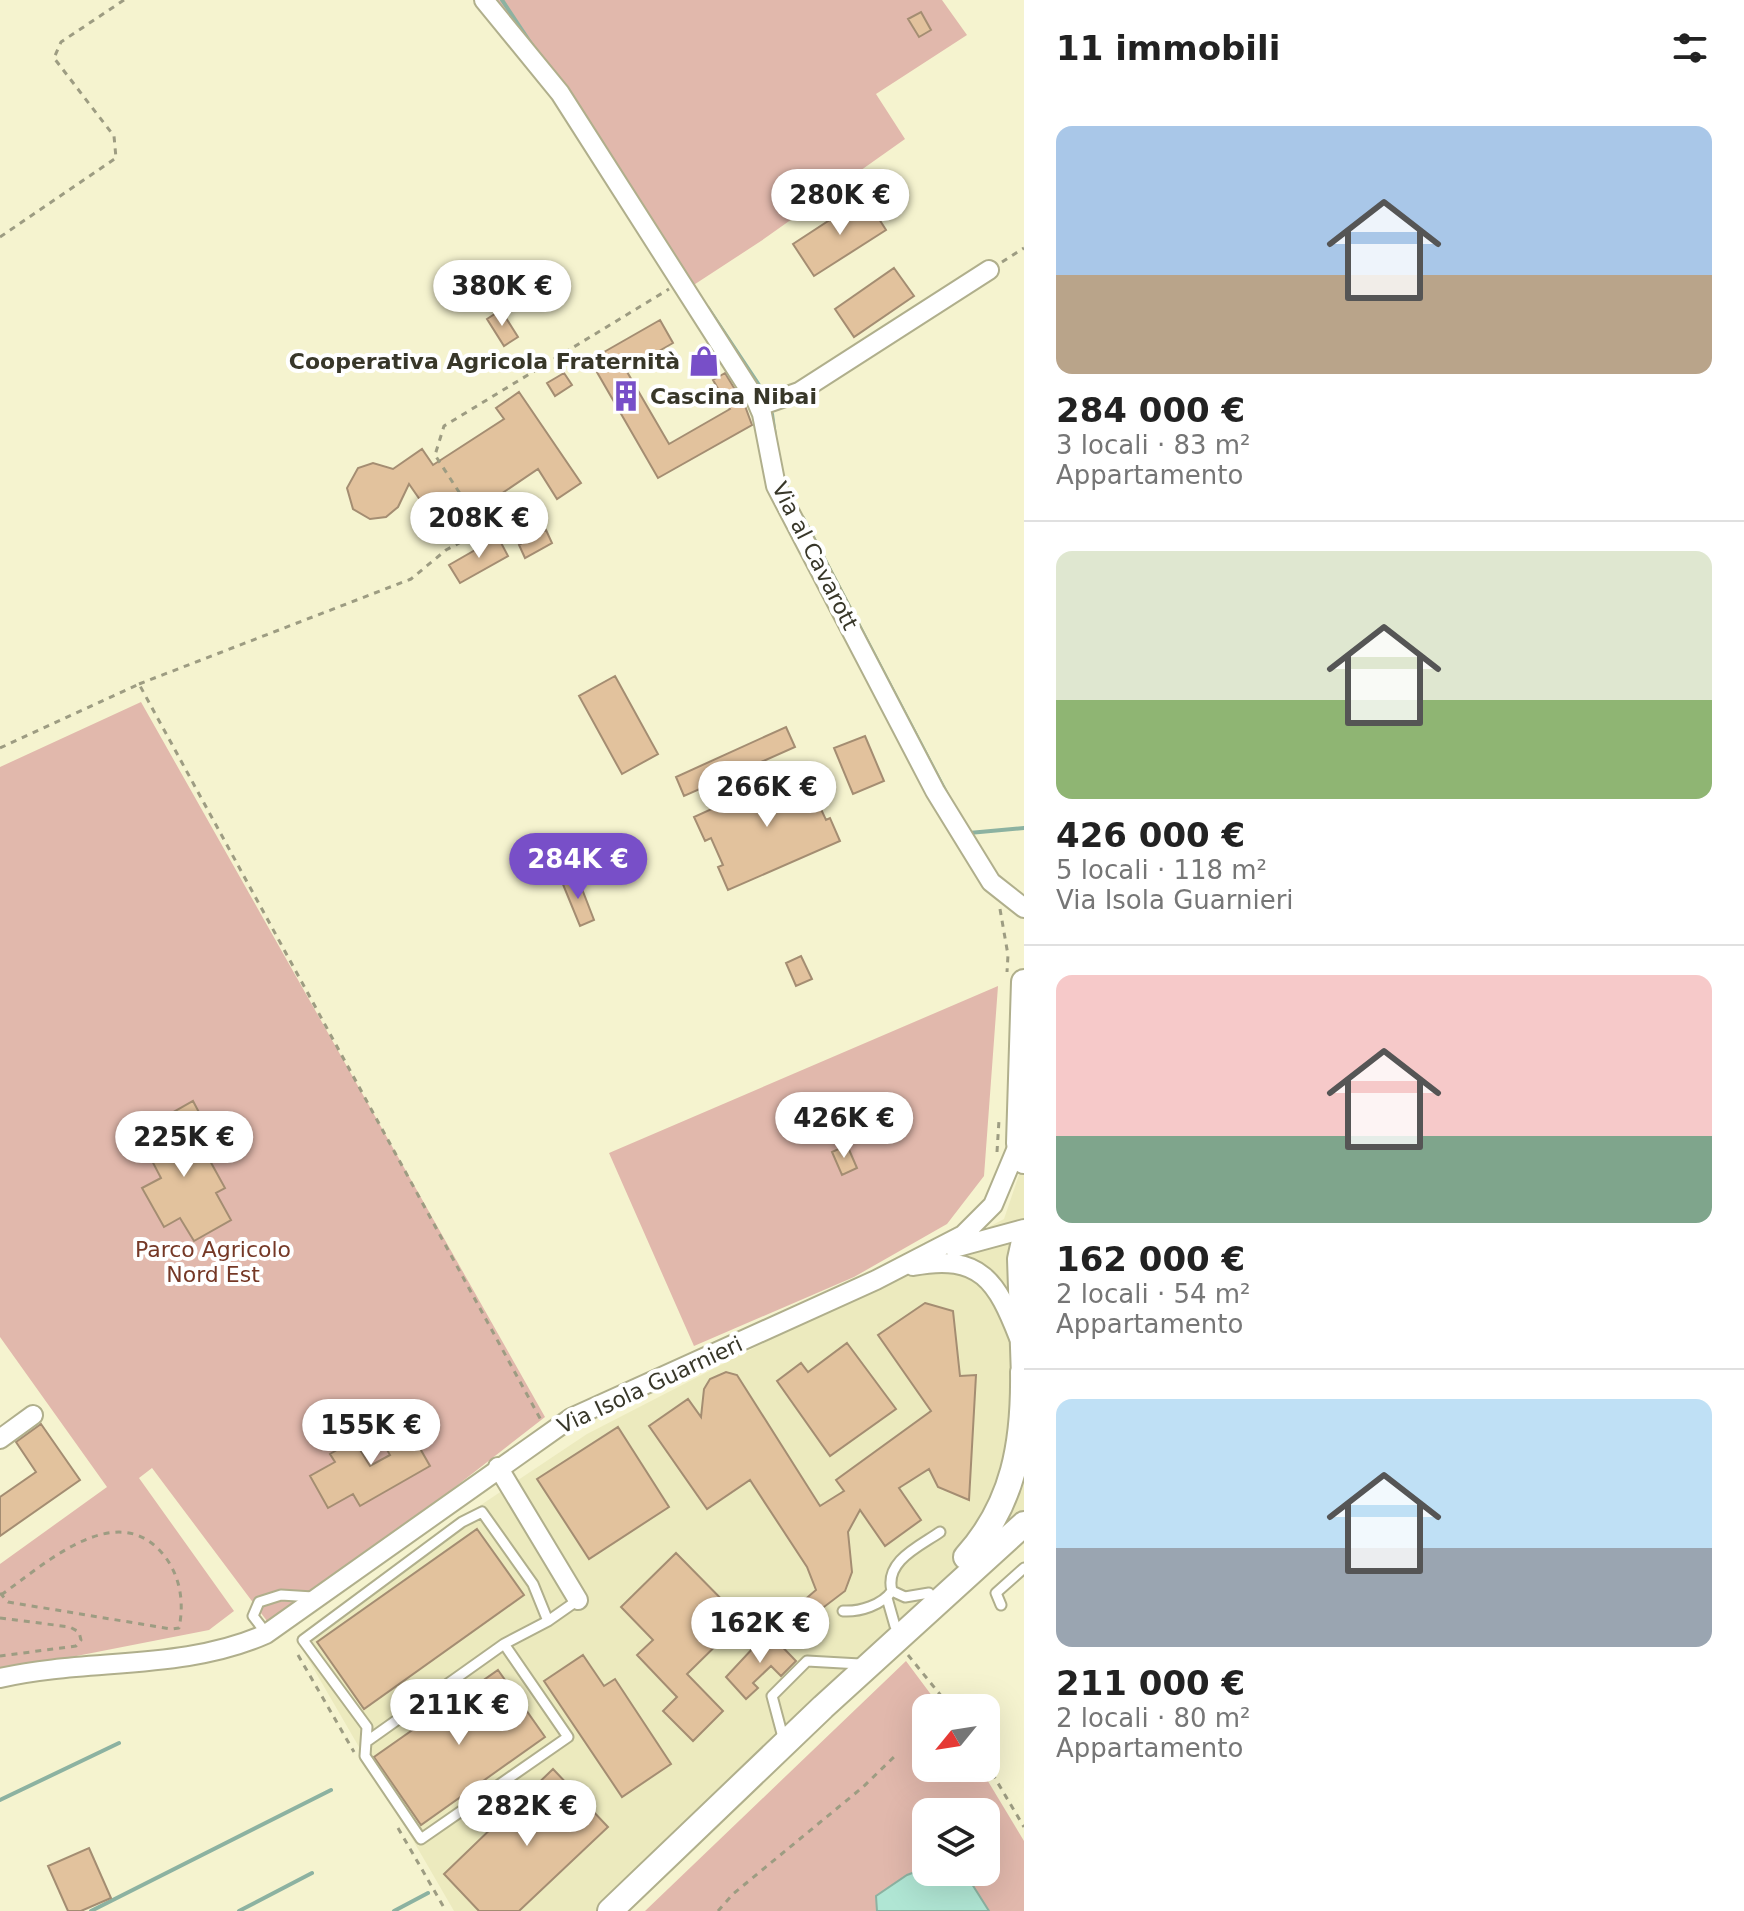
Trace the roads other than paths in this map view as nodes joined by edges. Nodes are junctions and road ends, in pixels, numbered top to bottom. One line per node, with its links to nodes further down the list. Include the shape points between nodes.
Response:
1 (484, 0): 3 (street, Via al Cavarott, via 560,93)
2 (989, 270): 3 (street, via 799,392)
3 (759, 406): 4 (street, Via al Cavarott, via 776,486 935,791 983,871 1001,893)
4 (1024, 908)
5 (1015, 984): 6 (main road)
6 (1022, 1152): 9 (street, Via Isola Guarnieri, via 985,1216 963,1235)
7 (1024, 1229): 9 (street, Via Isola Guarnieri)
8 (1024, 1241): 11 (main road)
9 (917, 1259): 10 (street, Via Isola Guarnieri)
10 (876, 1280): 11 (street, Via Isola Guarnieri, via 931,1264 983,1275 1003,1296); 14 (street, Via Isola Guarnieri, via 594,1406)
11 (1023, 1365): 18 (main road, via 1022,1439 1002,1507 981,1541)
12 (33, 1415): 13 (street)
13 (0, 1439)
14 (498, 1467): 20 (street, Via Isola Guarnieri); 21 (street)
15 (940, 1532): 19 (lane, via 897,1563)
16 (1019, 1533): 26 (main road)
17 (1024, 1568): 22 (lane, via 996,1593)
18 (929, 1593): 19 (lane); 26 (main road)
19 (889, 1594): 23 (lane, via 861,1609); 26 (lane)
20 (321, 1598): 25 (street, Via Isola Guarnieri); 25 (lane, via 289,1594 259,1602 253,1616)
21 (578, 1600): 24 (lane)
22 (1001, 1605)
23 (843, 1611)
24 (548, 1621): 27 (lane); 31 (lane, via 533,1584 482,1512 462,1522 303,1640 367,1727)
25 (266, 1634): 29 (street, Via Isola Guarnieri, via 212,1651)
26 (895, 1634): 28 (main road); 30 (main road)
27 (504, 1644): 31 (lane); 31 (lane, via 568,1737 421,1839 365,1756)
28 (860, 1664): 30 (main road); 32 (lane, via 807,1661 772,1696)
29 (0, 1678)
30 (823, 1707): 32 (main road)
31 (366, 1742)
32 (785, 1743): 33 (main road)
33 (610, 1911)

